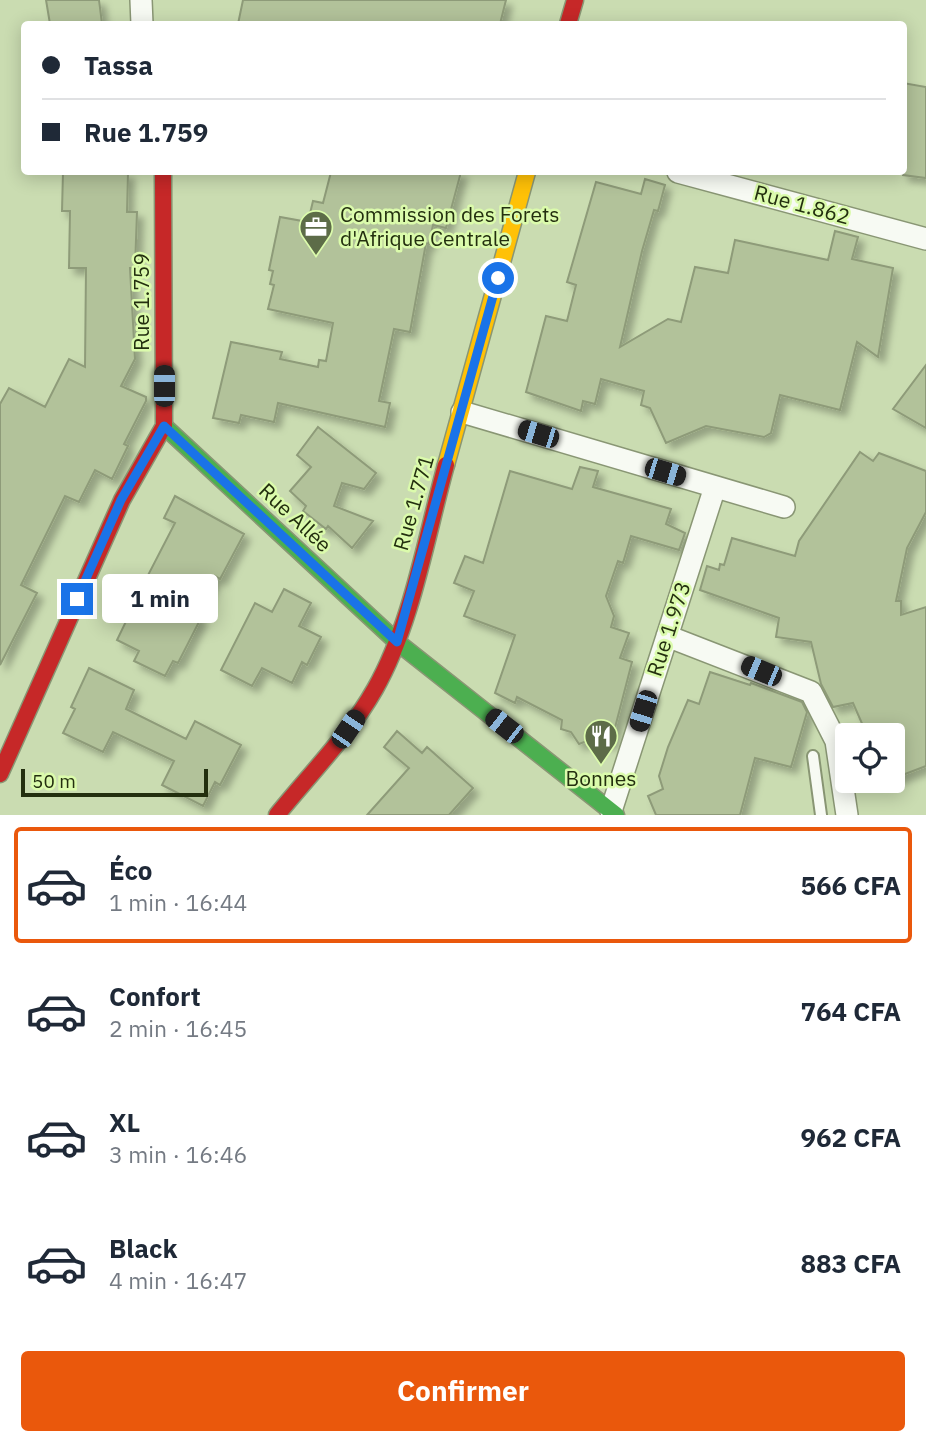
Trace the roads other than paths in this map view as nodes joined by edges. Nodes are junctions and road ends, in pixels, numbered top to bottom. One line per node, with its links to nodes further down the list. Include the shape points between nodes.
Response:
1 (141, 0): 3 (street)
2 (575, 0): 4 (street)
3 (142, 21)
4 (569, 21)
5 (163, 175): 10 (street, Rue 1.759)
6 (526, 175): 9 (street, Rue 1.771)
7 (689, 175): 8 (street, Rue 1.862)
8 (926, 239)
9 (462, 412): 11 (street); 14 (street, Rue 1.771)
10 (164, 426): 14 (street, Rue Allée); 16 (street, via 121,500)
11 (715, 487): 12 (street); 13 (street, Rue 1.973)
12 (784, 507)
13 (667, 636): 17 (street, Rue 1.973); 20 (street, via 811,691 836,741)
14 (397, 642): 17 (street, Rue Allée); 18 (street, Rue 1.771, via 375,689 348,729)
15 (813, 756): 19 (lane)
16 (0, 774)
17 (614, 813)
18 (277, 815)
19 (821, 815)
20 (847, 815)

